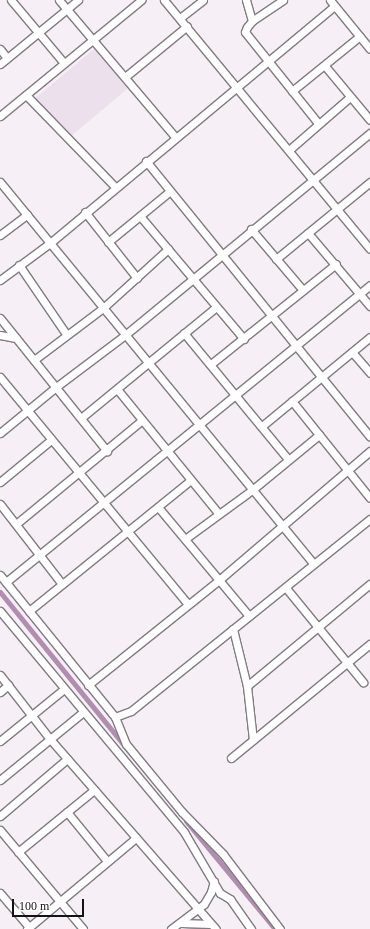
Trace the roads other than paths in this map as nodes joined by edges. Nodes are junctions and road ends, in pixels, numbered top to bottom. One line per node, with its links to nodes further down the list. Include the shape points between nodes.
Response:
1 (11, 0): 14 (street)
2 (59, 0): 10 (street)
3 (78, 0): 10 (street)
4 (141, 0): 16 (street)
5 (164, 0): 11 (street)
6 (203, 0): 11 (street)
7 (246, 0): 12 (street)
8 (283, 0): 12 (street)
9 (332, 3): 15 (street); 20 (street)
10 (67, 9): 14 (street); 16 (street)
11 (180, 18): 13 (street)
12 (252, 21): 20 (street, via 245,32)
13 (187, 26): 24 (street); 25 (street)
14 (38, 33): 19 (street); 22 (street)
15 (360, 36): 18 (street); 23 (street)
16 (92, 40): 22 (street); 24 (street)
17 (0, 49): 19 (street)
18 (370, 49)
19 (7, 58): 21 (street)
20 (267, 61): 25 (street); 26 (street)
21 (0, 64)
22 (64, 64): 27 (street)
23 (325, 66): 26 (street); 28 (street)
24 (125, 77): 33 (street)
25 (237, 87): 33 (street); 34 (street)
26 (292, 91): 31 (street)
27 (26, 95): 29 (street); 39 (street)
28 (350, 97): 30 (street); 31 (street)
29 (0, 116)
30 (370, 120)
31 (318, 123): 34 (street)
32 (370, 133): 36 (street)
33 (175, 137): 35 (street)
34 (289, 150): 36 (street)
35 (146, 161): 39 (street); 40 (street)
36 (313, 180): 41 (street); 45 (street)
37 (0, 182): 43 (street)
38 (370, 182): 41 (street)
39 (115, 187): 42 (street)
40 (170, 191): 44 (street); 52 (street)
41 (337, 209): 46 (street); 51 (street)
42 (85, 212): 48 (street); 49 (street)
43 (27, 215): 47 (street); 49 (street)
44 (140, 216): 48 (street); 50 (street)
45 (251, 229): 52 (street); 53 (street)
46 (308, 233): 53 (street); 54 (street)
47 (0, 234)
48 (108, 242): 56 (street)
49 (50, 243): 55 (street); 64 (street)
50 (168, 249): 56 (street); 57 (street)
51 (370, 249)
52 (222, 253): 57 (street); 65 (street)
53 (276, 259): 60 (street)
54 (336, 264): 60 (street); 61 (street)
55 (19, 265): 58 (street); 68 (street)
56 (137, 278): 64 (street)
57 (192, 278): 63 (street); 70 (street)
58 (0, 280)
59 (370, 285): 61 (street)
60 (303, 290): 65 (street)
61 (359, 294): 62 (street); 74 (street)
62 (370, 306)
63 (216, 307): 67 (street); 73 (street)
64 (103, 308): 68 (street); 70 (street)
65 (272, 316): 73 (street); 74 (street)
66 (0, 318): 72 (street)
67 (184, 333): 77 (street); 78 (street)
68 (66, 334): 76 (street)
69 (0, 335): 72 (street)
70 (125, 335): 78 (street); 82 (street)
71 (370, 337): 75 (street)
72 (16, 338): 76 (street)
73 (244, 339): 77 (street)
74 (296, 345): 80 (street); 84 (street)
75 (352, 352): 79 (street); 80 (street)
76 (34, 360): 82 (street)
77 (211, 364): 84 (street)
78 (149, 365): 83 (street); 89 (street)
79 (370, 374)
80 (321, 377): 85 (street); 93 (street)
81 (1, 381): 86 (street)
82 (56, 387): 86 (street); 87 (street)
83 (117, 389): 87 (street); 88 (street)
84 (236, 396): 89 (street); 90 (street)
85 (292, 401): 90 (street); 92 (street)
86 (27, 411): 91 (street); 94 (street)
87 (81, 418): 95 (street)
88 (142, 420): 95 (street); 96 (street)
89 (199, 426): 96 (street); 103 (street)
90 (262, 426): 98 (street)
91 (0, 433)
92 (319, 435): 98 (street); 99 (street)
93 (370, 437)
94 (51, 440): 100 (street); 102 (street)
95 (107, 451): 100 (street)
96 (167, 451): 101 (street); 105 (street)
97 (370, 451): 99 (street)
98 (288, 459): 103 (street)
99 (347, 470): 104 (street); 111 (street)
100 (80, 474): 105 (street); 110 (street)
101 (192, 480): 107 (street); 108 (street)
102 (0, 482)
103 (252, 490): 108 (street); 111 (street)
104 (370, 498)
105 (102, 503): 112 (street); 114 (street)
106 (0, 504): 110 (street)
107 (158, 507): 112 (street); 113 (street)
108 (218, 513): 113 (street)
109 (370, 519): 115 (street)
110 (16, 524): 114 (street)
111 (280, 526): 115 (street); 117 (street)
112 (127, 532): 119 (street); 122 (street)
113 (184, 539): 117 (street)
114 (39, 554): 118 (street); 119 (street)
115 (314, 564): 121 (street)
116 (0, 575): 118 (street)
117 (219, 580): 122 (street); 125 (street)
118 (6, 582): 124 (street)
119 (62, 584): 124 (street)
120 (370, 584): 126 (street)
121 (286, 588): 125 (street); 126 (street)
122 (188, 604): 133 (street)
123 (0, 611): 135 (street)
124 (29, 611): 133 (street)
125 (249, 616): 127 (street)
126 (318, 627): 129 (street); 134 (street)
127 (233, 630): 134 (street); 139 (street, via 131,711)
128 (370, 644): 129 (street)
129 (348, 662): 131 (street); 141 (street)
130 (0, 675): 132 (street)
131 (363, 682)
132 (8, 685): 136 (street); 138 (street)
133 (88, 685): 139 (street)
134 (247, 686): 141 (street)
135 (64, 689): 137 (street); 138 (street)
136 (0, 692)
137 (83, 712): 140 (street); 153 (street, via 184,832)
138 (32, 715): 140 (street); 142 (street)
139 (115, 717): 165 (street, via 126,744 182,812 222,854)
140 (50, 739): 143 (street); 145 (street)
141 (253, 740): 144 (street)
142 (0, 741)
143 (68, 758): 146 (street); 148 (street)
144 (231, 758)
145 (0, 779)
146 (94, 790): 147 (street); 150 (street)
147 (67, 812): 151 (street); 152 (street)
148 (0, 816)
149 (0, 830): 151 (street)
150 (136, 838): 152 (street); 156 (street)
151 (18, 852): 155 (street)
152 (107, 862): 155 (street)
153 (214, 881): 156 (street, via 209,896); 157 (street, via 220,893 230,899)
154 (0, 893): 160 (street)
155 (60, 902): 160 (street); 161 (street)
156 (198, 909): 158 (street); 159 (street)
157 (245, 921): 163 (street); 164 (street)
158 (181, 923): 159 (street); 162 (street)
159 (213, 926)
160 (28, 928)
161 (83, 929)
162 (171, 929)
163 (243, 929)
164 (251, 929)
165 (280, 929)

